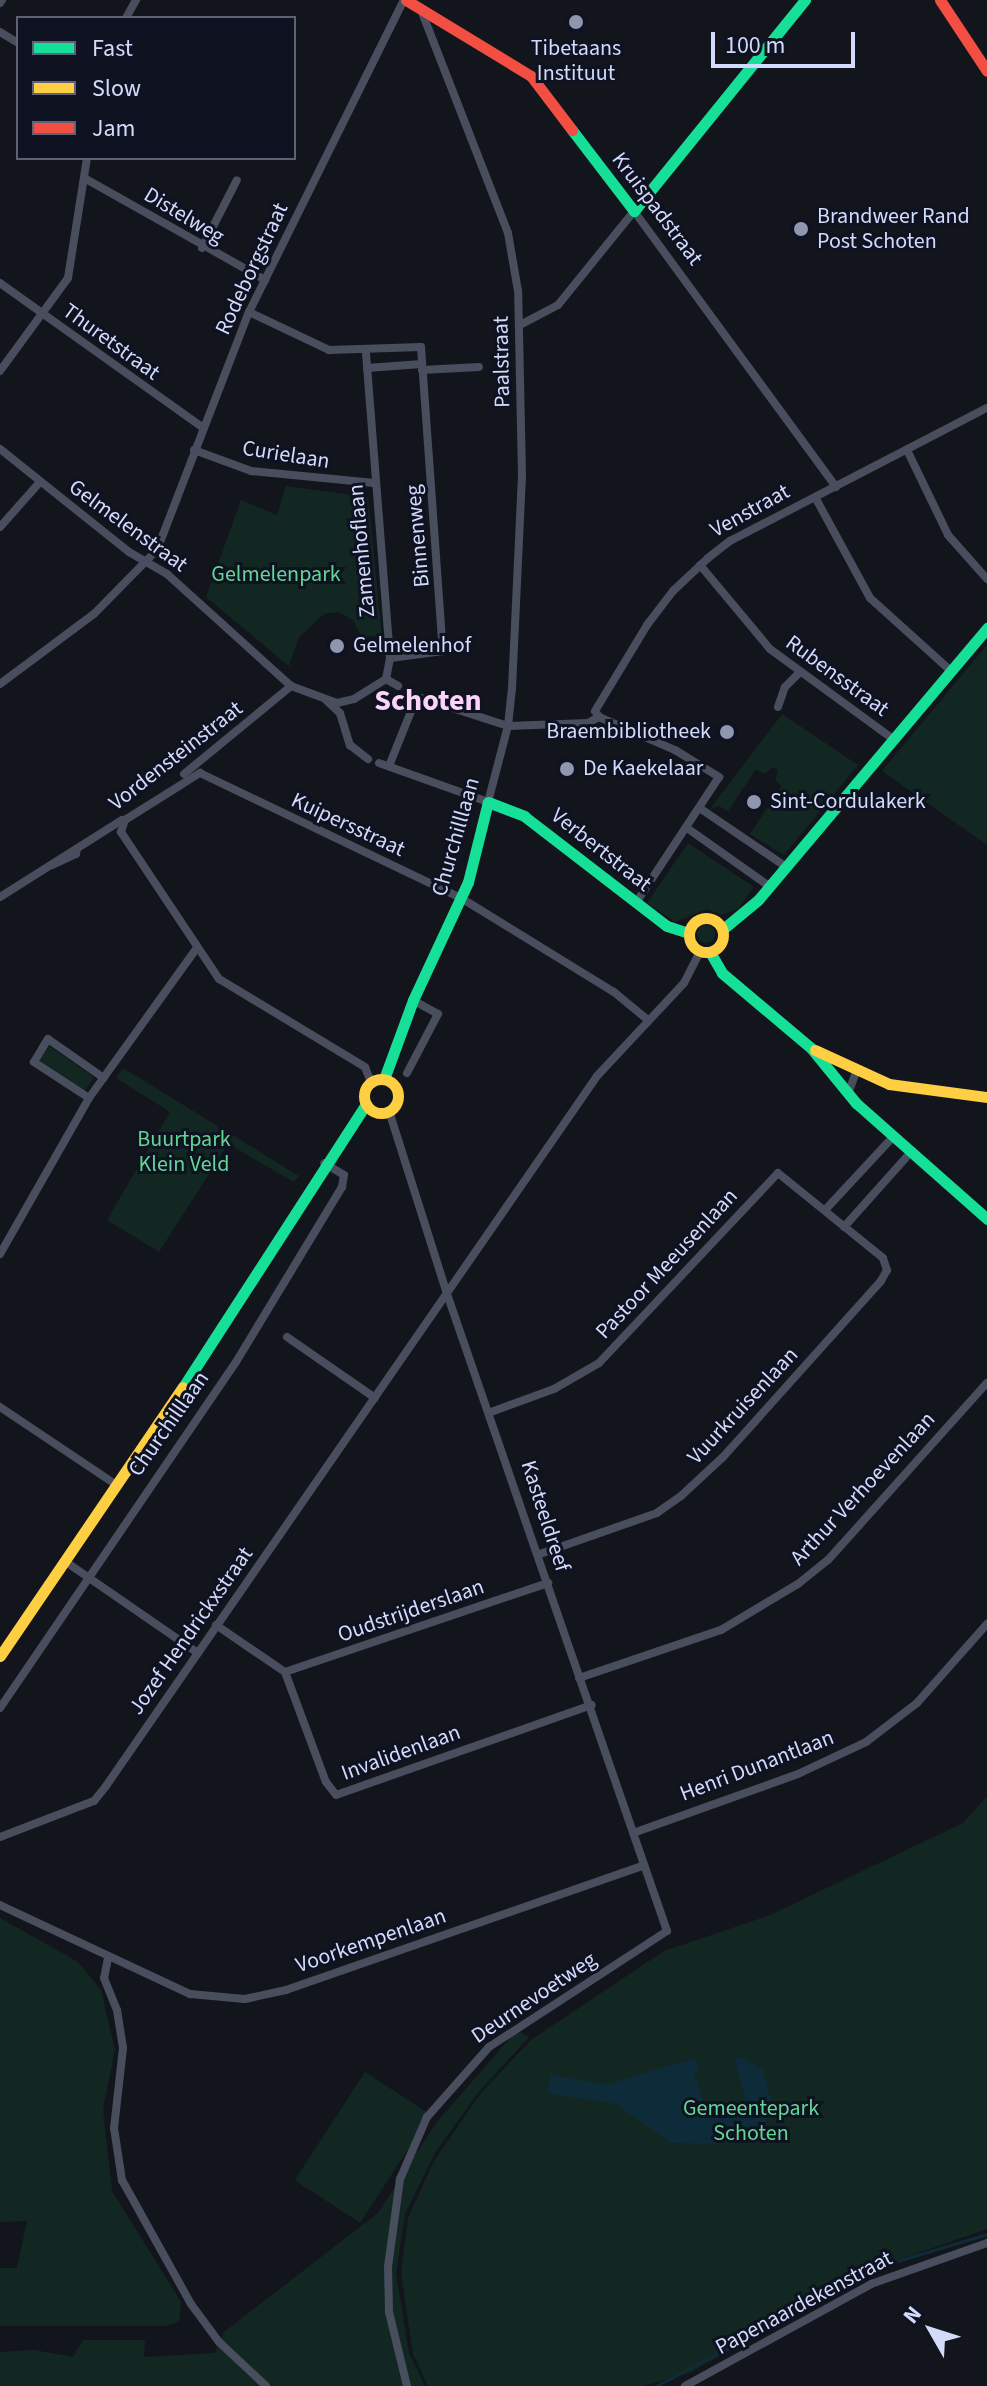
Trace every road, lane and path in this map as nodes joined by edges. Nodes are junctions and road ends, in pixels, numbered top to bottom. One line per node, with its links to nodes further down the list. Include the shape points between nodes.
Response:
1 (405, 0): 4 (street, Kruispadstraat); 11 (street, Rodeborgstraat)
2 (805, 0): 9 (street)
3 (940, 0): 5 (street)
4 (423, 15): 9 (street, Kruispadstraat, via 470,36 531,76); 15 (street, Paalstraat, via 508,233)
5 (987, 71)
6 (87, 160): 7 (street)
7 (86, 179): 10 (street, Distelweg); 14 (street, via 68,278)
8 (237, 180): 10 (street)
9 (634, 211): 15 (street, via 558,305); 28 (street, Kruispadstraat)
10 (202, 248): 11 (street, Distelweg)
11 (265, 280): 13 (street, Rodeborgstraat)
12 (0, 283): 14 (street, Thuretstraat)
13 (249, 312): 16 (street, via 329,350); 22 (street, Rodeborgstraat)
14 (42, 314): 20 (street); 22 (street, Thuretstraat)
15 (520, 325): 45 (street, Paalstraat, via 522,475)
16 (366, 352): 17 (street, via 421,347); 19 (street, Zamenhoflaan)
17 (422, 367): 18 (street); 19 (street); 35 (street, Binnenweg, via 443,651)
18 (479, 367)
19 (367, 368): 27 (street, Zamenhoflaan)
20 (0, 371)
21 (987, 408): 25 (street, Venstraat)
22 (203, 428): 24 (street, Rodeborgstraat)
23 (0, 449): 26 (street, Gelmelenstraat)
24 (194, 450): 27 (street, Curielaan, via 264,473); 31 (street, Rodeborgstraat)
25 (907, 450): 28 (street, Venstraat); 33 (street, via 948,535)
26 (39, 483): 30 (street); 31 (street, Gelmelenstraat, via 137,557)
27 (374, 483): 35 (street, Zamenhoflaan)
28 (836, 487): 29 (street, Venstraat)
29 (815, 497): 32 (street, Venstraat, via 730,541); 36 (street, via 870,598)
30 (0, 527)
31 (150, 560): 39 (street, via 94,614); 40 (street, Gelmelenstraat)
32 (700, 565): 37 (street, Rubensstraat, via 770,649); 44 (street, Venstraat, via 647,625 595,711)
33 (987, 579)
34 (987, 628): 36 (street)
35 (390, 658): 38 (street, Zamenhoflaan)
36 (951, 671): 46 (street)
37 (799, 673): 43 (street, via 785,687); 46 (street, Rubensstraat)
38 (386, 679): 41 (street); 42 (street, via 354,699)
39 (0, 684)
40 (291, 686): 42 (street, Gelmelenstraat); 54 (street, Vordensteinstraat, via 117,826 64,852)
41 (398, 686)
42 (326, 700): 47 (street, via 340,713 350,745)
43 (778, 707)
44 (599, 717): 45 (street, via 588,723); 50 (street, via 675,750 719,777)
45 (508, 726): 49 (street, Churchilllaan); 49 (street, via 412,696 384,765)
46 (893, 739): 52 (street)
47 (368, 759)
48 (193, 774): 55 (street, Kuipersstraat); 59 (street, Vordensteinstraat, via 125,820 121,832)
49 (488, 802): 55 (street, Churchilllaan); 56 (street, Verbertstraat, via 524,816)
50 (701, 809): 51 (street); 52 (street)
51 (687, 828): 53 (street); 56 (street)
52 (785, 866): 53 (street)
53 (769, 886): 57 (street, via 739,920)
54 (0, 897)
55 (461, 898): 61 (street, Churchilllaan); 62 (street, Kuipersstraat, via 614,992)
56 (636, 903): 58 (street, Verbertstraat, via 667,926)
57 (723, 929): 58 (street, via 704,917); 60 (street, via 720,946)
58 (689, 933): 60 (street)
59 (196, 949): 66 (street); 68 (street, via 219,979 365,1067)
60 (705, 952): 62 (street, Jozef Hendrickxstraat); 63 (street, via 722,973)
61 (413, 1000): 65 (street, via 438,1014); 67 (street, Churchilllaan)
62 (648, 1020): 82 (street, Jozef Hendrickxstraat, via 597,1076)
63 (811, 1048): 64 (street); 69 (street)
64 (856, 1072): 69 (street); 70 (street, via 889,1084)
65 (407, 1073)
66 (104, 1078): 71 (street); 71 (street, via 48,1039 34,1062)
67 (384, 1079): 68 (street); 73 (street, via 395,1085 399,1096)
68 (371, 1082): 72 (street)
69 (848, 1094): 74 (street)
70 (985, 1095)
71 (89, 1098): 81 (street)
72 (366, 1104): 73 (street, via 379,1113); 76 (street, Churchilllaan)
73 (389, 1111): 82 (street, Kasteeldreef)
74 (893, 1137): 75 (street); 78 (street)
75 (911, 1152): 79 (street); 80 (street)
76 (324, 1163): 88 (street, Churchilllaan); 91 (street, Churchilllaan, via 344,1175 342,1187 236,1362)
77 (778, 1173): 78 (street, Vuurkruisenlaan); 87 (street, Pastoor Meeusenlaan, via 599,1363 554,1389)
78 (826, 1209): 80 (street, Vuurkruisenlaan)
79 (987, 1219)
80 (844, 1227): 89 (street, Vuurkruisenlaan, via 883,1258 887,1270 723,1457 657,1513)
81 (0, 1254)
82 (446, 1291): 85 (street, Jozef Hendrickxstraat); 87 (street, Kasteeldreef)
83 (287, 1337): 85 (street)
84 (987, 1383): 98 (street, Arthur Verhoevenlaan, via 828,1560 798,1584 721,1630)
85 (375, 1398): 94 (street, Jozef Hendrickxstraat)
86 (0, 1407): 88 (street)
87 (491, 1412): 89 (street, Kasteeldreef)
88 (118, 1486): 90 (street, Churchilllaan)
89 (540, 1554): 92 (street, Kasteeldreef)
90 (66, 1562): 91 (street); 96 (street, Churchilllaan)
91 (88, 1577): 95 (street); 100 (street, Churchilllaan)
92 (548, 1583): 97 (street, Oudstrijderslaan); 98 (street, Kasteeldreef)
93 (987, 1624): 101 (street, Henri Dunantlaan, via 917,1703 866,1742 798,1774)
94 (216, 1625): 95 (street, Jozef Hendrickxstraat); 97 (street)
95 (198, 1653): 102 (street, Jozef Hendrickxstraat, via 94,1801)
96 (0, 1656)
97 (285, 1672): 99 (street, Invalidenlaan, via 326,1782 336,1795)
98 (579, 1678): 99 (street, Kasteeldreef)
99 (592, 1705): 101 (street, Kasteeldreef)
100 (0, 1708)
101 (636, 1832): 103 (street, Kasteeldreef)
102 (0, 1837)
103 (644, 1865): 105 (street, Kasteeldreef); 106 (street, Voorkempenlaan, via 286,1990 245,1999 190,1994)
104 (0, 1905): 106 (street)
105 (667, 1931): 109 (street, Deurnevoetweg, via 489,2047 427,2117 400,2179 388,2267 389,2312)
106 (108, 1958): 108 (street, via 104,1978 117,2010 123,2048 114,2128 122,2180 191,2304 219,2342)
107 (987, 2243): 110 (street, Papenaardekenstraat, via 871,2284)
108 (266, 2386)
109 (407, 2386)
110 (685, 2386)

